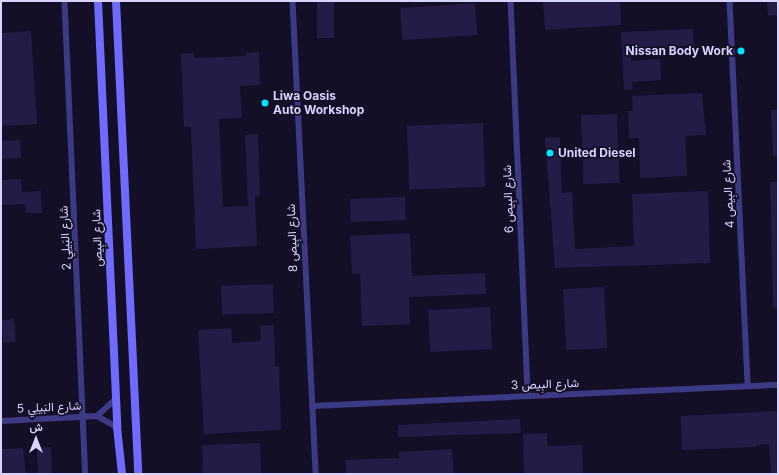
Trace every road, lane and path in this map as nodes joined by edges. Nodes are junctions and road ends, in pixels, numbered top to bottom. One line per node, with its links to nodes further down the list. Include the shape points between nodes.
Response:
1 (65, 1): 13 (street, شارع البَيلِي 2)
2 (98, 1): 10 (street, شارع البِيص)
3 (116, 1): 18 (street)
4 (293, 1): 11 (street, شارع البِيص 8)
5 (511, 1): 9 (street, شارع البِيص 6)
6 (730, 1): 8 (street, شارع البِيص 4)
7 (778, 385): 8 (street, شارع البِيص 3)
8 (748, 386): 9 (street, شارع البِيص 3)
9 (528, 395): 11 (street, شارع البِيص 3)
10 (116, 399): 12 (street, شارع البَيلِي 5); 15 (street, شارع البِيص)
11 (312, 406): 19 (street, شارع البِيص 8)
12 (97, 416): 13 (street, شارع البَيلِي 5); 15 (street, شارع البَيلِي 5)
13 (85, 417): 14 (street, شارع البَيلِي 5); 16 (street, شارع البَيلِي 2)
14 (1, 420)
15 (117, 427): 17 (street, شارع البِيص)
16 (86, 474)
17 (122, 474)
18 (138, 474)
19 (316, 474)

